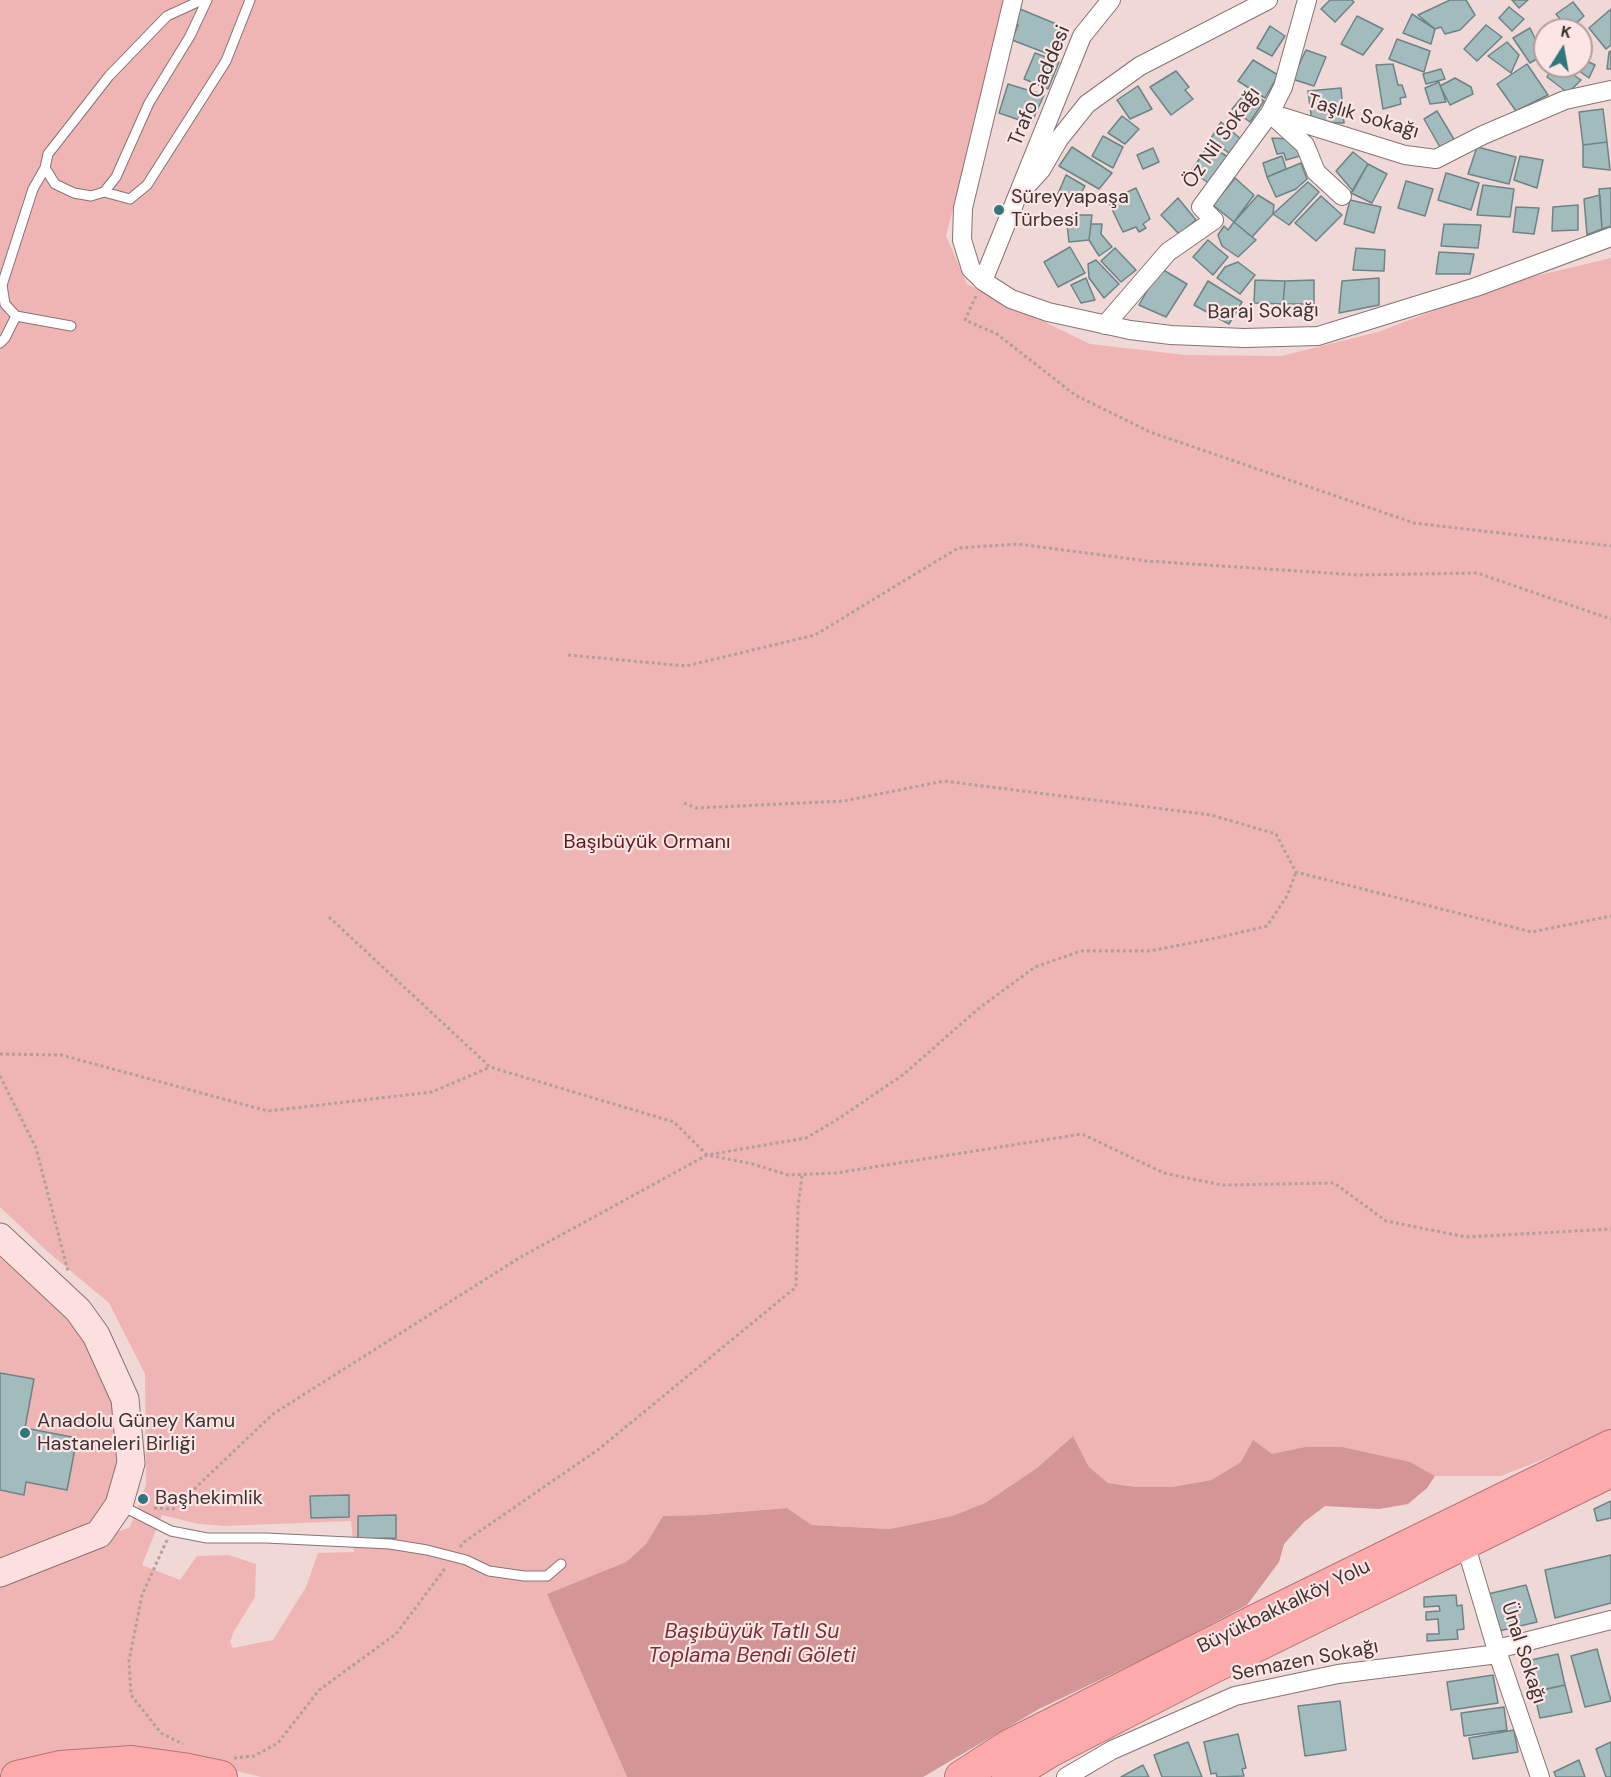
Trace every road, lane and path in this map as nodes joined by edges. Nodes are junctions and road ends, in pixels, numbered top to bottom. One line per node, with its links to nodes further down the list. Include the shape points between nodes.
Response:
1 (202, 0): 10 (lane, via 167,16 109,76 48,154)
2 (207, 0): 11 (lane, via 149,103 116,177)
3 (250, 0): 11 (lane, via 226,61 147,185 130,199)
4 (1013, 0): 15 (street, via 963,208 962,240 971,269)
5 (1111, 0): 12 (street, Trafo Caddesi, via 1082,36)
6 (1268, 0): 12 (street, via 1140,66 1087,104)
7 (1307, 0): 9 (street, Öz Nil Sokağı, via 1283,87)
8 (1611, 90): 9 (street, Taşlık Sokağı, via 1565,100 1436,159 1405,154)
9 (1270, 113): 13 (street, via 1305,145 1316,172); 17 (street, Öz Nil Sokağı, via 1201,207 1214,220 1168,252)
10 (45, 168): 11 (lane, via 55,184 74,193 91,196); 16 (lane, via 33,189 2,285 5,304)
11 (104, 192)
12 (1019, 195): 15 (street, Trafo Caddesi)
13 (1342, 196)
14 (1611, 237): 17 (street, Baraj Sokağı, via 1476,287 1318,336 1171,335)
15 (983, 281): 17 (street, Baraj Sokağı, via 1011,299); 20 (path, via 965,320 997,334 1075,395 1150,432 1414,523)
16 (16, 316): 18 (lane); 19 (lane)
17 (1105, 325)
18 (71, 326)
19 (0, 343)
20 (1611, 546)
21 (1611, 619): 22 (path, via 1478,573 1358,575 1147,561 1018,544 958,548 815,635 686,666)
22 (568, 655)
23 (684, 804): 24 (path, via 696,808 844,801 944,781 1211,814 1276,834)
24 (1296, 872): 25 (path, via 1532,932); 30 (path, via 1287,896 1267,926 1150,951 1081,951 1035,968 978,1009 904,1074 807,1138)
25 (1611, 916)
26 (329, 917): 28 (path)
27 (0, 1054): 28 (path, via 61,1055 268,1111 432,1092)
28 (490, 1067): 30 (path, via 674,1122)
29 (0, 1076): 34 (path, via 36,1148)
30 (707, 1155): 31 (path); 37 (path, via 519,1258 273,1413 173,1509)
31 (802, 1175): 32 (path, via 1082,1134 1164,1173 1222,1185 1334,1183 1386,1221 1466,1236); 40 (path, via 796,1287 599,1449 464,1542)
32 (1611, 1229)
33 (0, 1237): 37 (main road, via 78,1310 96,1335 125,1399 131,1462)
34 (69, 1275)
35 (1611, 1446): 48 (highway, Büyükbakkalköy Yolu, via 1009,1746)
36 (1611, 1471): 39 (highway, Büyükbakkalköy Yolu)
37 (120, 1505): 38 (lane); 42 (main road, via 99,1534)
38 (171, 1531): 40 (lane, via 207,1538 390,1545); 45 (path, via 142,1595 129,1661 131,1695 161,1733)
39 (1465, 1543): 44 (street, Ünal Sokağı); 49 (highway, Büyükbakkalköy Yolu, via 1209,1669 1050,1751)
40 (453, 1557): 41 (lane, via 489,1571 524,1576 547,1576); 46 (path, via 396,1634 319,1690 278,1743)
41 (561, 1564)
42 (0, 1573)
43 (1611, 1620): 44 (street, Semazen Sokağı)
44 (1497, 1652): 50 (street, Semazen Sokağı, via 1338,1674 1235,1696 1112,1750); 51 (street, Ünal Sokağı)
45 (190, 1748)
46 (222, 1768): 47 (highway, via 183,1769 132,1761 60,1767)
47 (17, 1777)
48 (961, 1777)
49 (1008, 1777)
50 (1066, 1777)
51 (1540, 1777)

